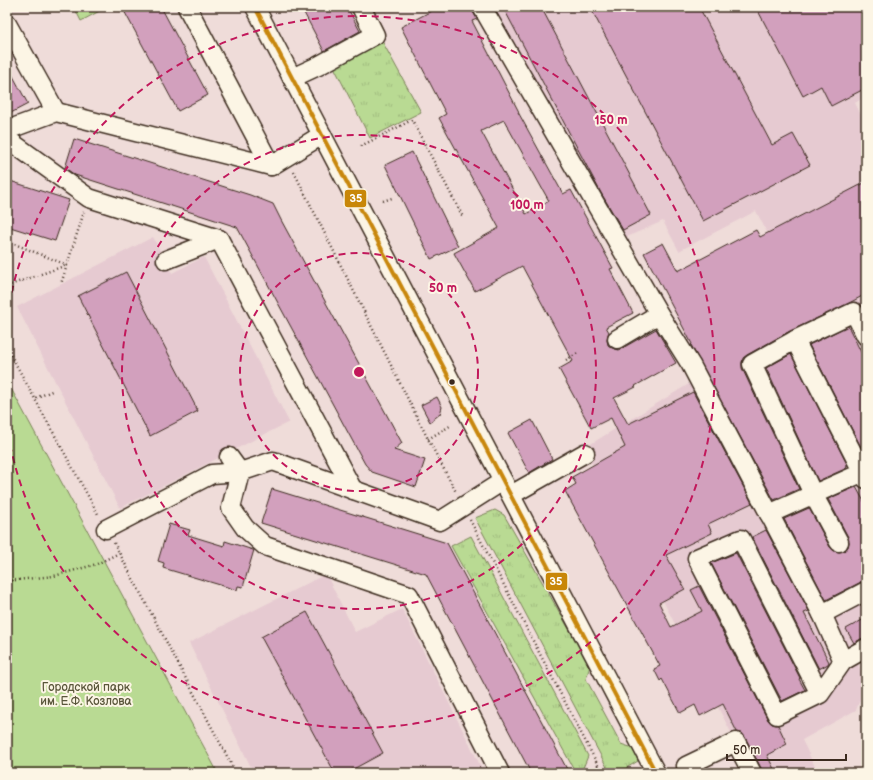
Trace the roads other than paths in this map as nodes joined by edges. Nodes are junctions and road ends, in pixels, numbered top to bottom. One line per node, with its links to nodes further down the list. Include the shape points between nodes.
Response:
1 (187, 7): 11 (street)
2 (255, 7): 6 (street)
3 (361, 7): 6 (street, via 375,35)
4 (482, 7): 14 (street)
5 (7, 24): 7 (street)
6 (292, 78): 9 (street)
7 (56, 112): 8 (street); 11 (street)
8 (7, 130)
9 (322, 135): 11 (street); 22 (street)
10 (7, 139): 12 (street, via 89,198)
11 (271, 166)
12 (219, 239): 13 (street); 23 (street)
13 (166, 260)
14 (659, 314): 16 (street); 25 (street, via 691,365)
15 (866, 336): 17 (street, via 854,312)
16 (617, 339)
17 (795, 340): 21 (street); 24 (street, via 752,364)
18 (585, 453): 22 (street)
19 (229, 457): 20 (street)
20 (240, 472): 23 (street, via 273,461); 26 (street, via 212,474); 34 (street, via 231,508 245,528 265,546 409,595)
21 (865, 474): 24 (street)
22 (507, 488): 23 (street, via 463,506 440,521); 35 (street)
23 (353, 490)
24 (813, 494): 25 (street); 27 (street)
25 (769, 514): 29 (street)
26 (106, 528)
27 (839, 542)
28 (866, 591): 29 (street)
29 (822, 614): 31 (street)
30 (866, 648): 31 (street)
31 (843, 661): 32 (street)
32 (820, 694): 32 (street, via 741,539 697,558 777,715)
33 (686, 766): 36 (street, via 736,742)
34 (500, 773)
35 (656, 773)
36 (752, 773)

